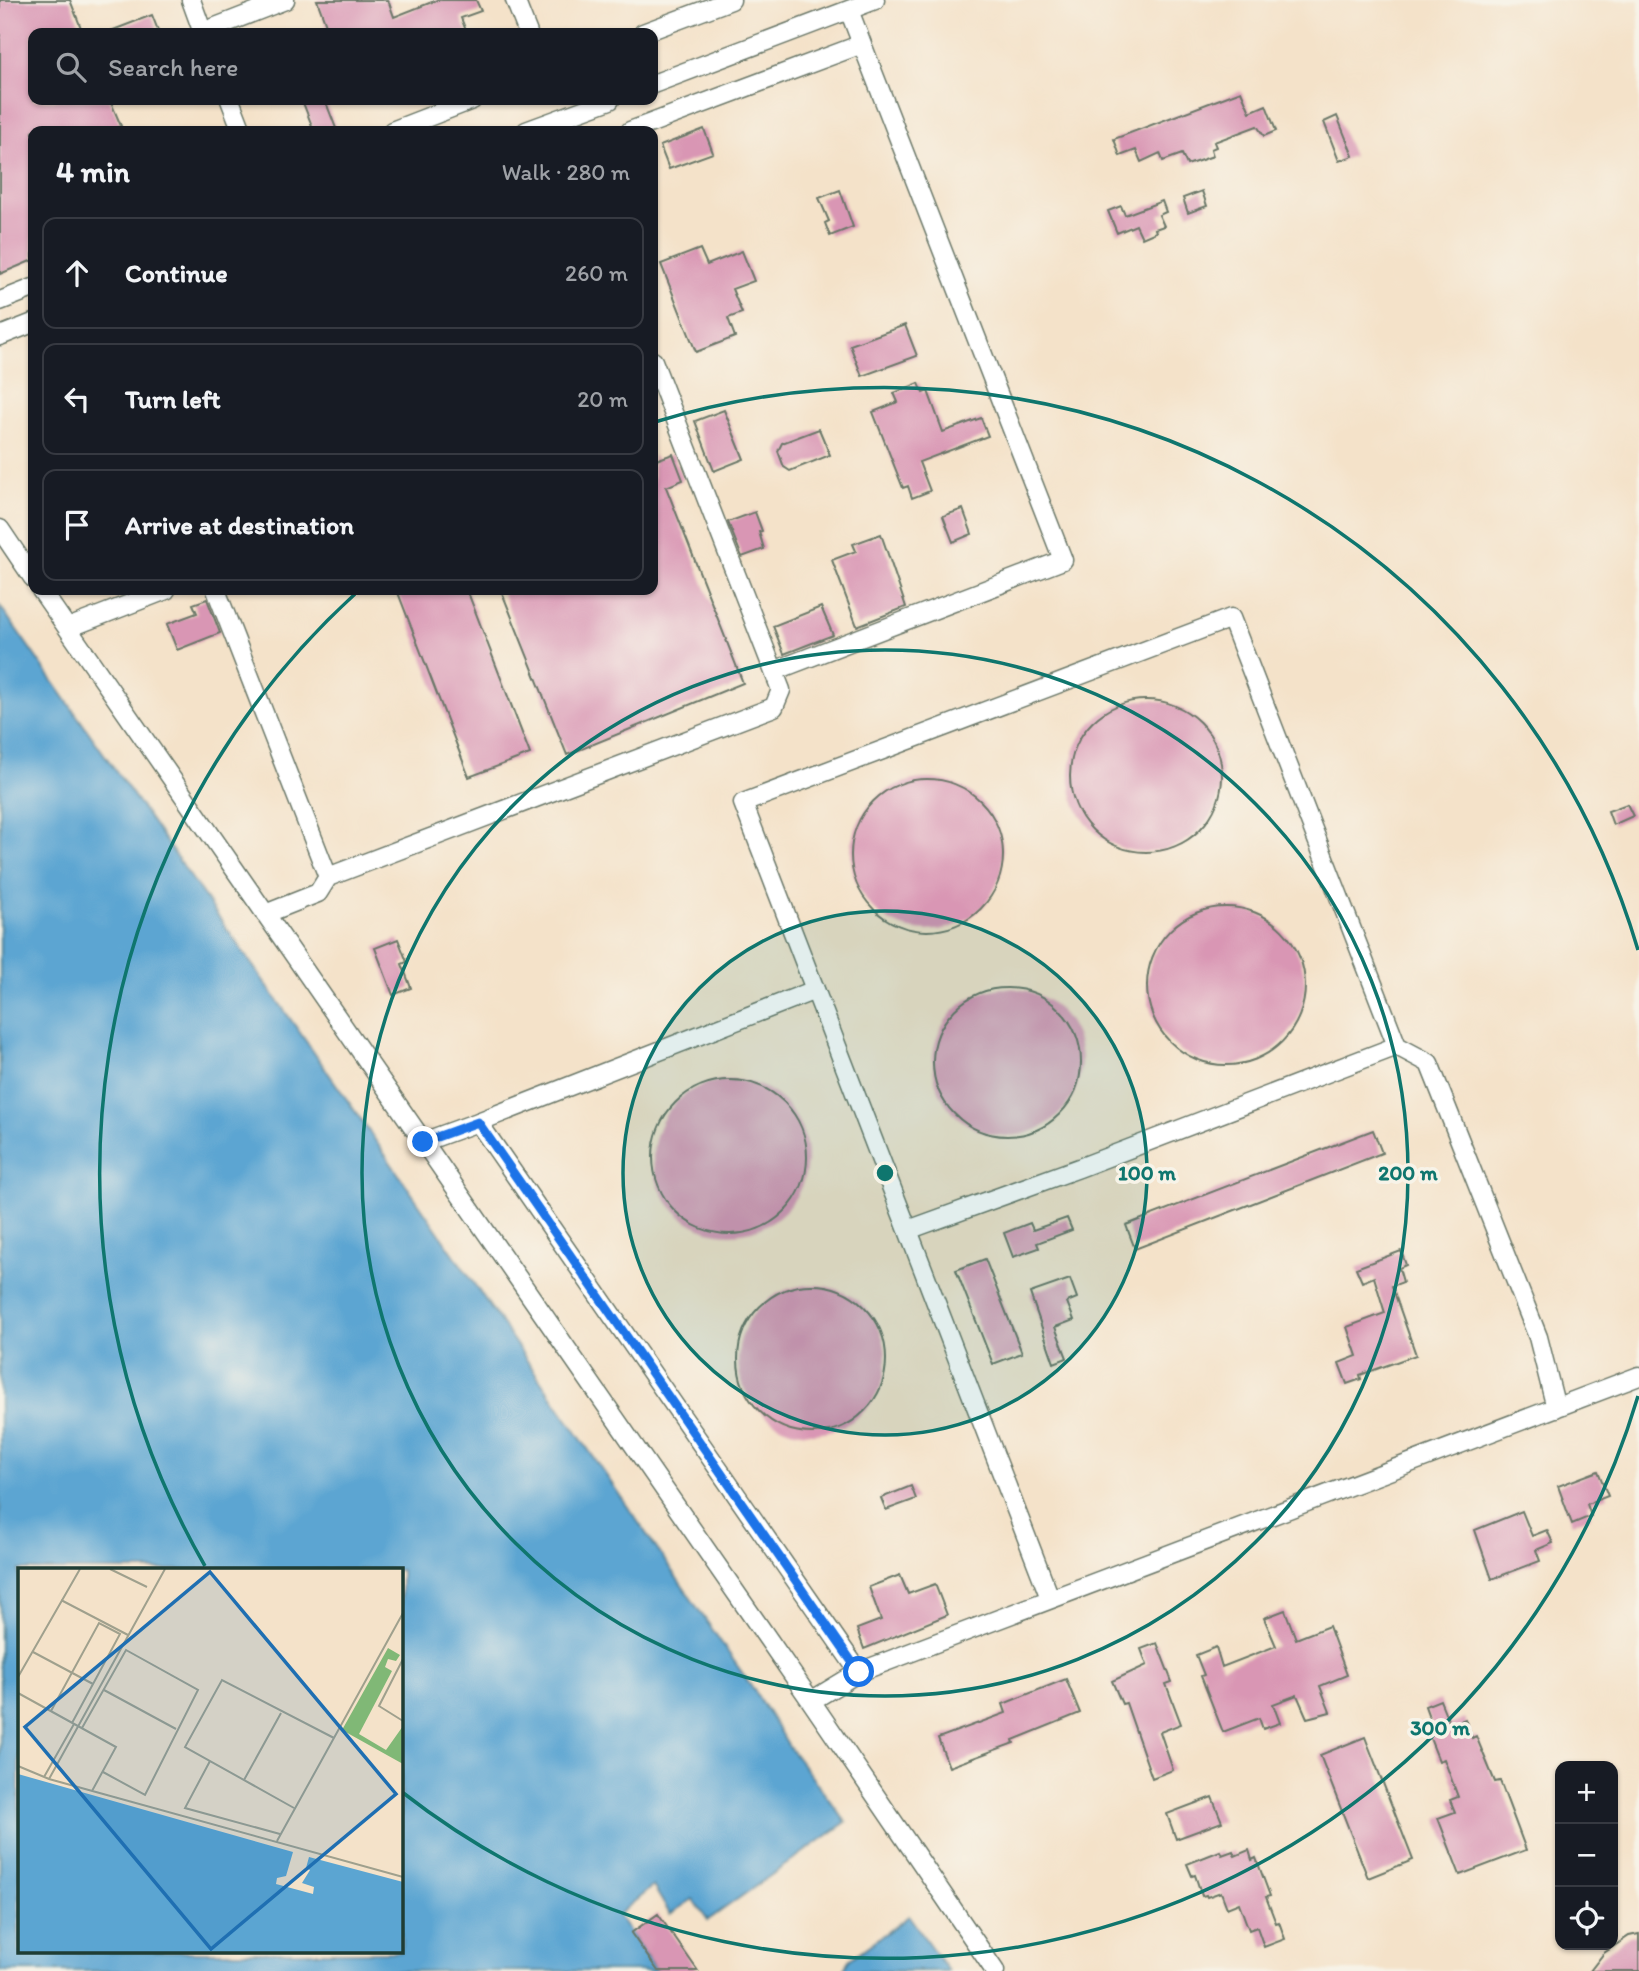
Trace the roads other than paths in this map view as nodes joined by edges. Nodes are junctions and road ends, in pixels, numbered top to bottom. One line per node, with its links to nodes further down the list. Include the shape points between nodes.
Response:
1 (191, 0): 7 (street)
2 (285, 0): 8 (street)
3 (515, 0): 9 (street)
4 (730, 0): 10 (street)
5 (875, 0): 6 (street)
6 (849, 10): 11 (street); 12 (street)
7 (201, 28)
8 (215, 28)
9 (526, 28)
10 (656, 28)
11 (862, 44): 19 (street); 31 (street, via 1063,560)
12 (658, 82)
13 (232, 105): 16 (street)
14 (459, 105): 17 (street)
15 (596, 105): 18 (street)
16 (240, 126)
17 (405, 126)
18 (540, 126)
19 (643, 126)
20 (28, 290): 21 (street)
21 (0, 301)
22 (28, 325): 23 (street)
23 (0, 336)
24 (658, 374): 31 (street)
25 (0, 529): 26 (street)
26 (28, 571)
27 (45, 595): 30 (street)
28 (153, 595): 30 (street)
29 (218, 595): 32 (street)
30 (68, 628): 33 (street)
31 (774, 671): 32 (street, via 781,690 774,707)
32 (328, 877): 33 (street, via 318,893)
33 (265, 914): 37 (street)
34 (815, 990): 35 (street, via 743,803 1231,618); 36 (street); 38 (street)
35 (1397, 1046): 38 (street); 40 (street, via 1429,1063 1538,1337)
36 (478, 1122): 37 (street); 42 (street)
37 (423, 1142): 43 (street)
38 (908, 1230): 41 (street)
39 (1639, 1376): 40 (street)
40 (1556, 1408): 41 (street)
41 (1050, 1598): 42 (street)
42 (859, 1672): 43 (street)
43 (811, 1701): 44 (street)
44 (995, 1971)

